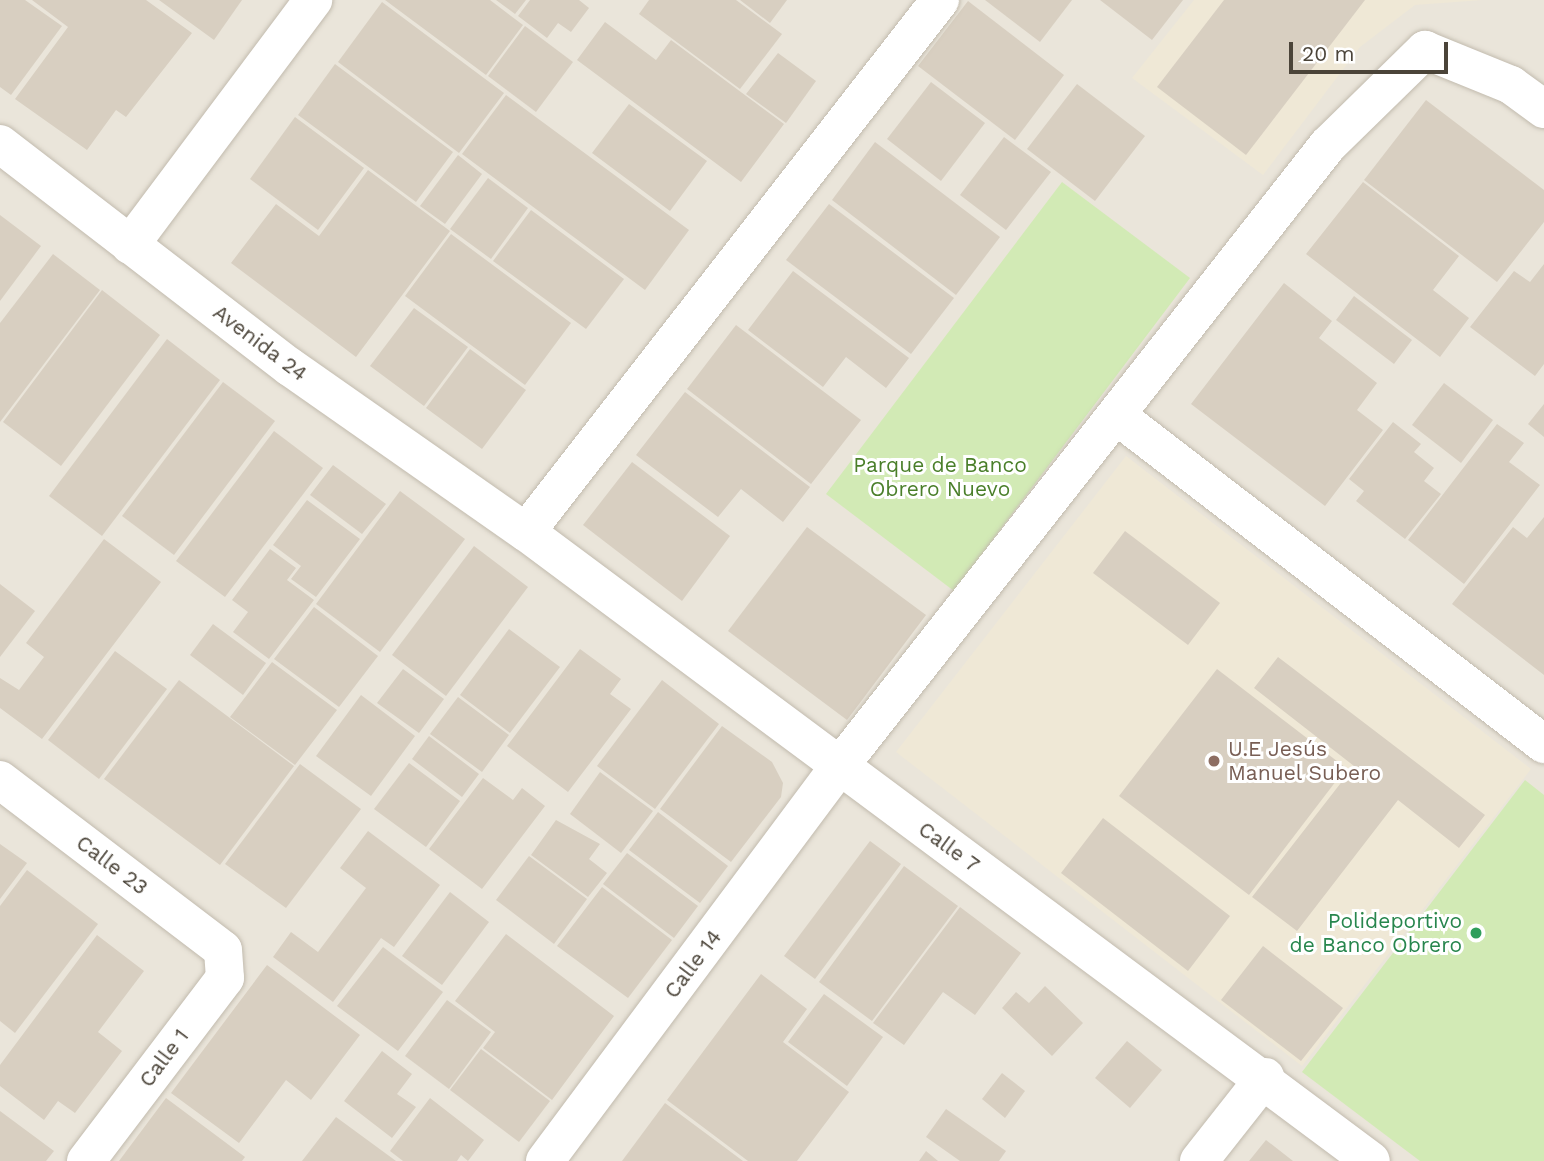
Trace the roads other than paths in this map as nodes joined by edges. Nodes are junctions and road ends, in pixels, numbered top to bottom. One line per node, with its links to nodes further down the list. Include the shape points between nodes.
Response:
1 (313, 0): 5 (street)
2 (940, 0): 7 (street)
3 (1544, 109): 6 (street, Calle 14, via 1511,85 1425,50 1328,145)
4 (0, 144): 5 (street, Avenida 24)
5 (130, 245): 7 (street, Avenida 24, via 290,368)
6 (1116, 415): 8 (street); 9 (street, Calle 14)
7 (526, 532): 9 (street, Calle 7)
8 (1544, 744)
9 (839, 767): 12 (street, Calle 7); 14 (street, Calle 14)
10 (0, 780): 11 (street, Calle 23)
11 (223, 950): 13 (street, Calle 1, via 225,978)
12 (1265, 1077): 15 (street); 16 (street, Calle 7)
13 (86, 1161)
14 (545, 1161)
15 (1199, 1161)
16 (1371, 1161)

